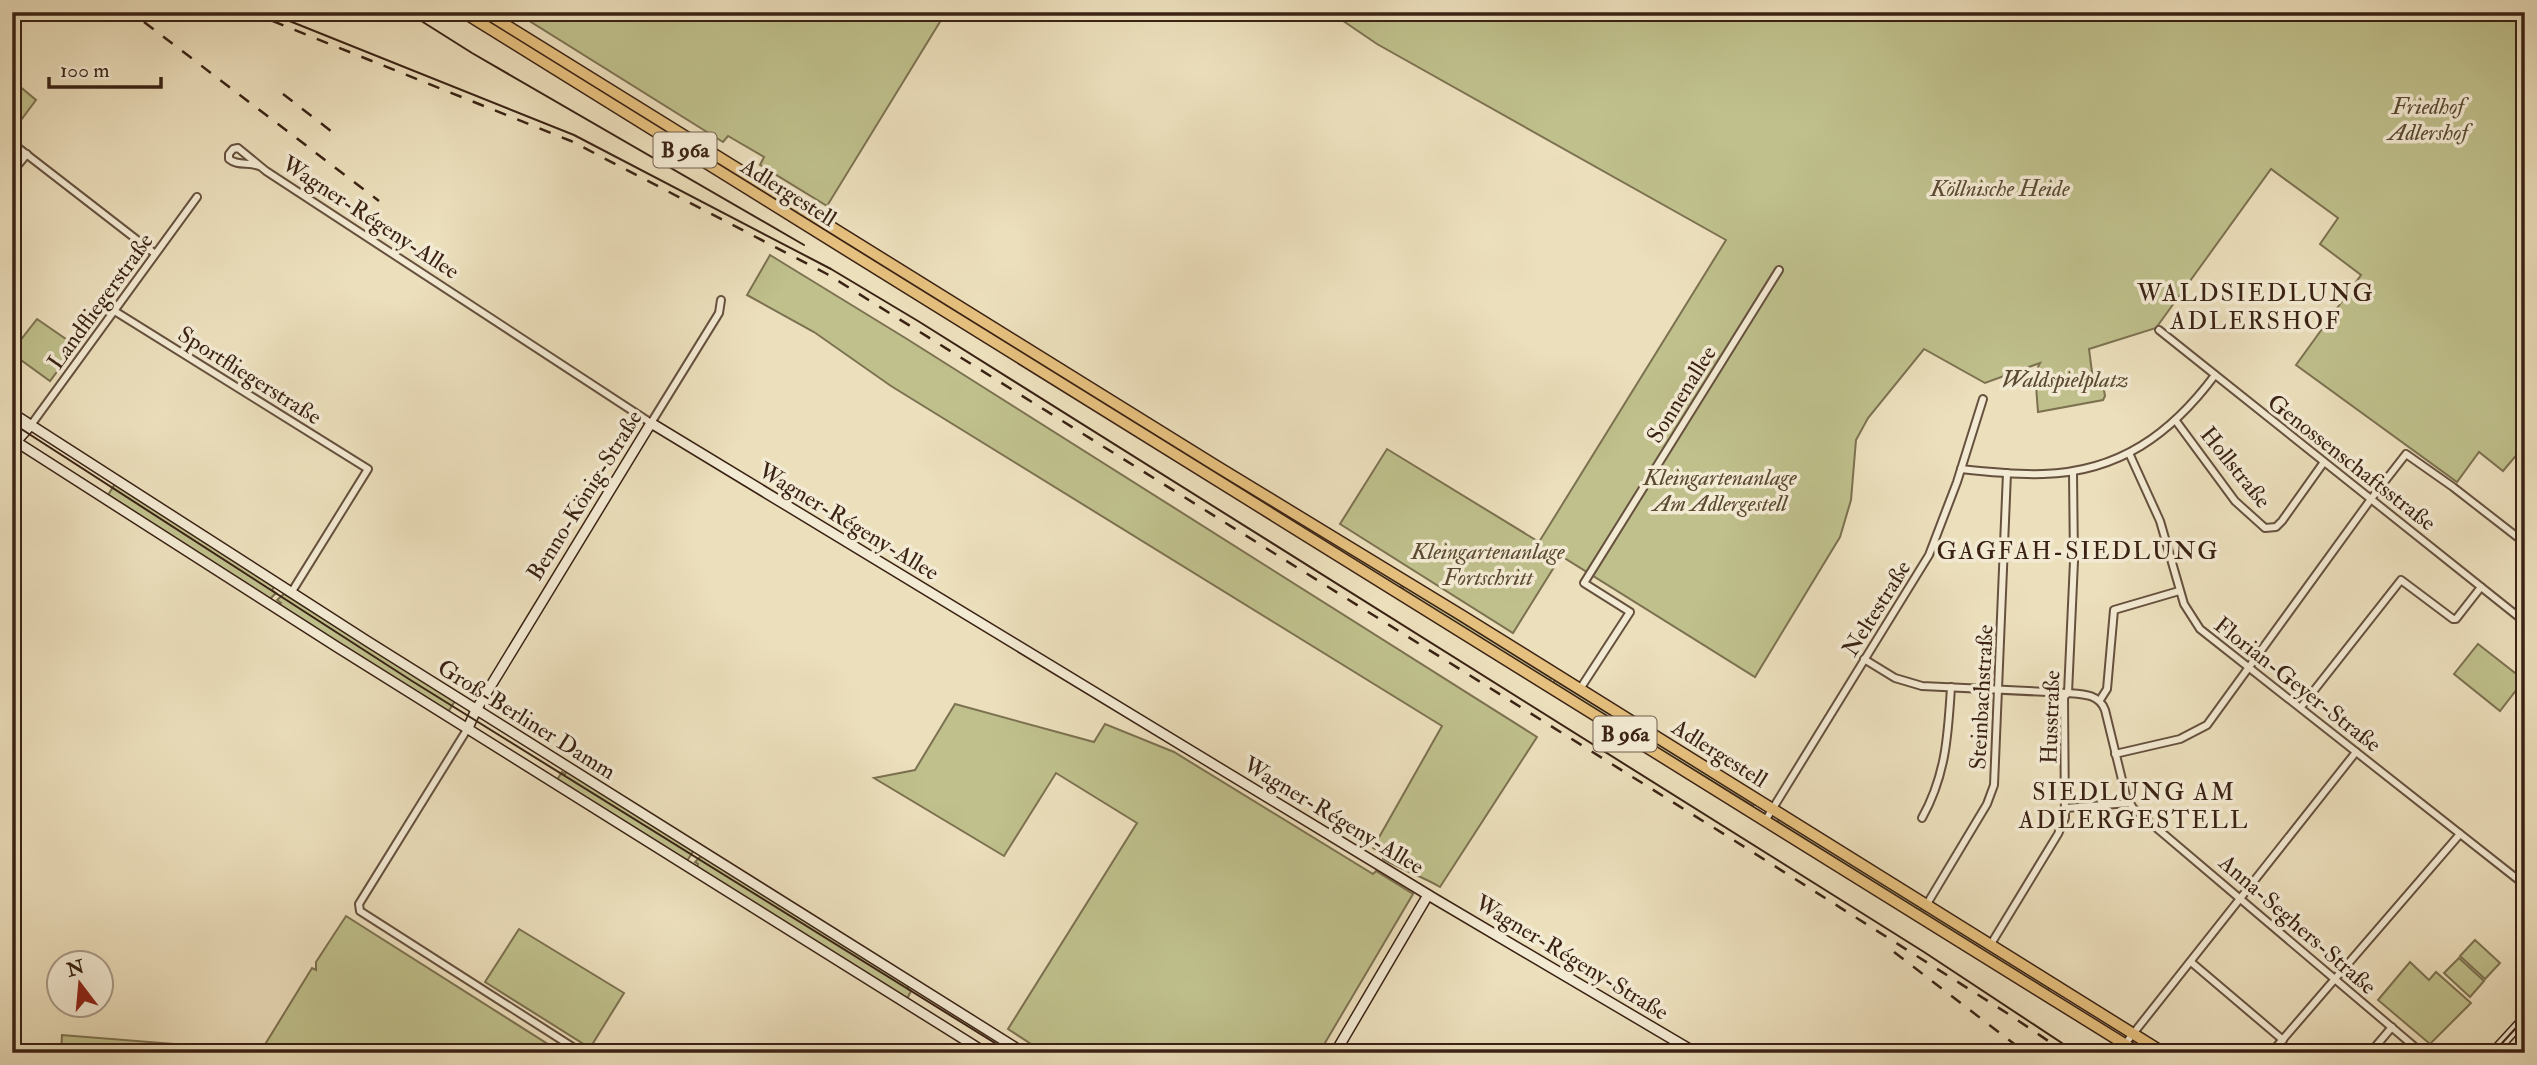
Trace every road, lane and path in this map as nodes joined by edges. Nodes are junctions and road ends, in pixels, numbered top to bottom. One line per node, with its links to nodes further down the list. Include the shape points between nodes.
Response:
1 (463, 12): 13 (main road, Adlergestell / B 96a)
2 (485, 12): 11 (main road, Adlergestell / B 96a)
3 (12, 143): 4 (street)
4 (27, 154): 6 (street); 8 (street)
5 (259, 166): 19 (street, Wagner-Régeny-Allee)
6 (12, 172)
7 (197, 197): 8 (street, Landfliegerstraße)
8 (154, 253): 12 (street, Landfliegerstraße)
9 (1779, 271): 38 (street, Sonnenallee, via 1584,583 1629,612)
10 (721, 300): 19 (street, Benno-König-Straße, via 719,313)
11 (958, 306): 13 (main road); 24 (main road, Adlergestell / B 96a)
12 (113, 310): 20 (street, Landfliegerstraße); 33 (street, Sportfliegerstraße, via 368,469)
13 (952, 316): 28 (main road, Adlergestell / B 96a)
14 (2159, 330): 15 (street, Genossenschaftsstraße)
15 (2215, 375): 18 (street); 23 (street, Genossenschaftsstraße)
16 (1983, 398): 25 (street, Neltestraße)
17 (12, 413): 20 (main road, Groß-Berliner Damm)
18 (2176, 421): 22 (street); 23 (street, Hollstraße, via 2235,501 2265,528 2282,521)
19 (651, 424): 43 (main road, Benno-König-Straße); 54 (main road, Wagner-Régeny-Allee)
20 (31, 425): 21 (main road); 33 (main road, Groß-Berliner Damm)
21 (13, 440): 44 (main road, Groß-Berliner Damm)
22 (2129, 453): 26 (street); 32 (street, Florian-Geyer-Straße, via 2160,521)
23 (2324, 462): 29 (street, Genossenschaftsstraße)
24 (1218, 467): 28 (main road); 38 (main road, Adlergestell / B 96a)
25 (1961, 469): 27 (street); 35 (street, Neltestraße, via 1929,555)
26 (2073, 472): 27 (street); 40 (street, Husstraße)
27 (2007, 473): 39 (street, Steinbachstraße)
28 (1212, 477): 51 (main road, Adlergestell / B 96a)
29 (2371, 499): 30 (street, via 2406,454); 31 (street, Genossenschaftsstraße); 36 (street)
30 (2525, 543)
31 (2482, 587): 34 (street, Genossenschaftsstraße); 42 (street, via 2453,619 2404,581 2398,583)
32 (2179, 591): 36 (street, Florian-Geyer-Straße, via 2200,629); 41 (street, via 2114,610 2107,689)
33 (291, 593): 43 (main road, Groß-Berliner Damm)
34 (2525, 622)
35 (1864, 659): 37 (street, via 1907,683); 48 (street, Neltestraße)
36 (2249, 667): 42 (street, Florian-Geyer-Straße); 46 (street, via 2207,725 2180,739)
37 (1951, 687): 39 (street); 50 (street, via 1948,746 1935,795)
38 (1580, 689): 48 (main road, Adlergestell / B 96a)
39 (1999, 690): 40 (street); 56 (street, Steinbachstraße, via 1992,792)
40 (2068, 693): 41 (street); 49 (street, Husstraße, via 2064,697)
41 (2100, 700): 46 (street)
42 (2301, 707): 45 (street, Florian-Geyer-Straße)
43 (476, 710): 44 (main road, Benno-König-Straße); 67 (main road, Groß-Berliner Damm)
44 (468, 729): 65 (street, via 359,904 360,911); 66 (main road, Groß-Berliner Damm)
45 (2356, 752): 52 (street, Florian-Geyer-Straße); 55 (street)
46 (2116, 754): 47 (street)
47 (2129, 803): 49 (street); 55 (street, Anna-Seghers-Straße)
48 (1772, 808): 51 (street, Neltestraße); 56 (main road, Adlergestell / B 96a)
49 (2066, 808): 57 (street, Husstraße, via 2062,827)
50 (1922, 818)
51 (1765, 821): 64 (main road, Adlergestell / B 96a)
52 (2460, 834): 53 (street, Florian-Geyer-Straße); 59 (street)
53 (2525, 884)
54 (1428, 894): 68 (main road); 69 (main road, Wagner-Régeny-Straße)
55 (2242, 898): 58 (street); 59 (street, Anna-Seghers-Straße)
56 (1927, 904): 57 (main road, Adlergestell / B 96a)
57 (1991, 944): 62 (main road, Adlergestell / B 96a)
58 (2191, 962): 62 (street); 63 (street)
59 (2334, 978): 61 (street, Anna-Seghers-Straße); 63 (street)
60 (2524, 1020): 75 (main road)
61 (2392, 1027): 73 (street); 74 (street, Anna-Seghers-Straße)
62 (2133, 1032): 64 (street); 71 (main road, Adlergestell / B 96a)
63 (2283, 1040): 72 (street)
64 (2125, 1044): 70 (main road, Adlergestell / B 96a)
65 (582, 1053)
66 (986, 1053)
67 (1024, 1053)
68 (1335, 1053)
69 (1696, 1053)
70 (2139, 1053)
71 (2164, 1053)
72 (2271, 1053)
73 (2370, 1053)
74 (2422, 1053)
75 (2493, 1053)

